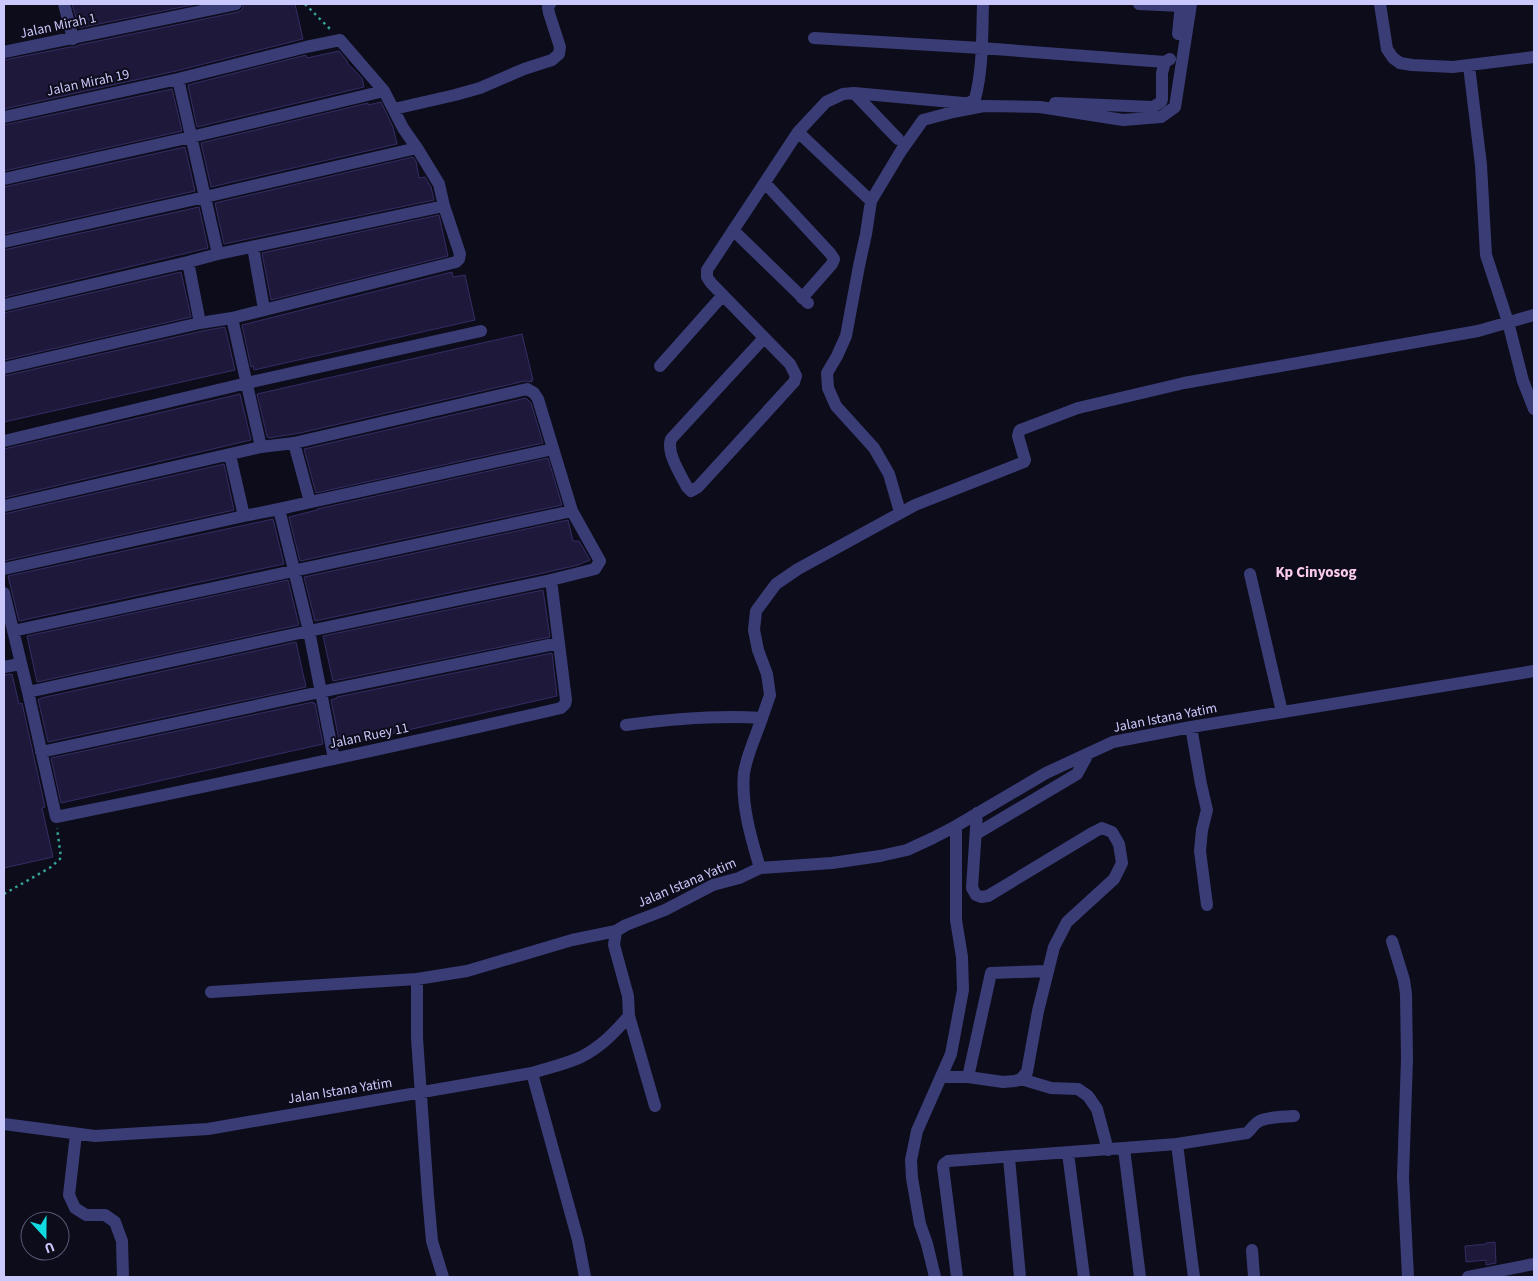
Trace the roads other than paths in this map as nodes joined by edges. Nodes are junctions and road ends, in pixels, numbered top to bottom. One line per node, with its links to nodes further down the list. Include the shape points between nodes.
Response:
1 (64, 4): 9 (street)
2 (236, 4): 9 (street, Jalan Mirah 1)
3 (550, 4): 19 (street, via 549,13 560,47 559,54 552,60 455,96)
4 (983, 4): 10 (street)
5 (1139, 4): 7 (street)
6 (1380, 4): 14 (street, via 1388,48 1400,63)
7 (1184, 5): 13 (street, via 1175,54); 28 (street, via 1175,107 1161,118 1123,120 1040,108 993,106 952,112 924,120)
8 (814, 38): 10 (street)
9 (72, 39): 11 (street, Jalan Mirah 1)
10 (981, 48): 13 (street); 18 (street)
11 (4, 52)
12 (1534, 57): 14 (street)
13 (1165, 62): 18 (street, via 1162,99 1153,107)
14 (1469, 66): 40 (street, via 1481,165 1486,255)
15 (178, 79): 16 (street, Jalan Mirah 19, via 340,40); 20 (street, Jalan Mirah 19); 22 (street)
16 (384, 91): 19 (street); 22 (street)
17 (854, 93): 18 (street, via 963,103); 21 (street, via 826,102); 23 (street)
18 (974, 99)
19 (394, 109): 24 (street)
20 (4, 117)
21 (798, 132): 26 (street); 28 (street)
22 (191, 137): 25 (street); 27 (street)
23 (898, 138)
24 (417, 148): 27 (street); 29 (street, via 439,184)
25 (4, 179)
26 (765, 183): 30 (street); 30 (street, via 834,259 805,301)
27 (205, 197): 31 (street); 33 (street)
28 (869, 199): 57 (street, via 866,234 846,336 827,373 828,388 836,406 874,448 889,474)
29 (444, 206): 32 (street); 37 (street, via 460,254 456,262)
30 (733, 230): 35 (street, via 707,270 707,277)
31 (4, 242)
32 (253, 247): 33 (street); 37 (street)
33 (218, 254): 34 (street)
34 (188, 262): 36 (street); 41 (street)
35 (723, 295): 43 (street); 44 (street)
36 (4, 305)
37 (264, 309): 39 (street)
38 (1534, 316): 40 (street)
39 (232, 318): 41 (street); 46 (street)
40 (1508, 322): 47 (street, via 1523,381); 57 (street, via 1478,331 1184,383 1078,408 1019,432 1024,462)
41 (200, 323): 45 (street)
42 (481, 331): 46 (street)
43 (764, 338): 43 (street, via 794,370 794,382 691,490 671,454 671,439)
44 (660, 366)
45 (4, 368)
46 (247, 383): 48 (street); 50 (street)
47 (1534, 408)
48 (4, 442)
49 (294, 443): 50 (street); 51 (street, via 527,389 538,398); 53 (street)
50 (261, 447): 52 (street)
51 (553, 449): 53 (street); 56 (street)
52 (230, 455): 54 (street); 58 (street)
53 (310, 502): 55 (street)
54 (4, 506)
55 (279, 509): 58 (street); 60 (street)
56 (572, 511): 60 (street); 62 (street, via 600,561 595,568)
57 (900, 512): 73 (street, via 776,584 756,611 754,630 770,695)
58 (244, 516): 59 (street)
59 (4, 569)
60 (295, 570): 64 (street); 65 (street)
61 (1250, 574): 72 (street)
62 (551, 580): 65 (street); 66 (street, Jalan Ruey 11)
63 (4, 593): 64 (street)
64 (13, 631): 67 (street)
65 (309, 631): 70 (street); 71 (street)
66 (559, 643): 71 (street); 78 (street, Jalan Ruey 11, via 566,700 561,708)
67 (20, 664): 68 (street); 70 (street)
68 (4, 668)
69 (1534, 671): 72 (street, Jalan Istana Yatim)
70 (28, 692): 76 (street)
71 (320, 692): 76 (street); 78 (street)
72 (1282, 712): 75 (street, Jalan Istana Yatim)
73 (762, 718): 74 (street, via 693,718); 82 (street, via 744,774 745,808)
74 (626, 725)
75 (1191, 727): 77 (street, Jalan Istana Yatim, via 1113,742); 83 (street, via 1207,810 1200,851)
76 (41, 752): 78 (street, Jalan Ruey 11, via 56,817)
77 (1088, 754): 79 (street, Jalan Istana Yatim, via 1046,773); 81 (street, via 1077,774)
78 (334, 759)
79 (977, 813): 80 (street, Jalan Istana Yatim); 81 (street)
80 (956, 826): 82 (street, Jalan Istana Yatim, via 907,850 880,856); 91 (street, via 956,920 963,990 950,1054)
81 (976, 834): 86 (street, via 972,888 976,896 981,897 988,896 1102,828 1112,832 1119,844 1122,863 1114,879 1067,922 1054,947)
82 (760, 868): 84 (street, Jalan Istana Yatim, via 713,885)
83 (1207, 905)
84 (616, 931): 87 (street, Jalan Istana Yatim, via 572,940 467,971); 89 (street, via 614,945 628,996)
85 (1392, 941): 116 (street, via 1406,994 1403,1177)
86 (1048, 971): 92 (street, via 992,973); 93 (street, via 1027,1072)
87 (417, 979): 88 (street, Jalan Istana Yatim); 94 (street)
88 (211, 992)
89 (629, 1016): 90 (street, Jalan Istana Yatim, via 598,1048 580,1058); 95 (street)
90 (532, 1073): 94 (street, Jalan Istana Yatim); 108 (street, via 578,1240)
91 (941, 1077): 92 (street); 109 (street, via 917,1131 911,1160 920,1224)
92 (968, 1077): 93 (street, via 1003,1082)
93 (1021, 1079): 101 (street, via 1051,1088 1078,1089 1088,1096 1097,1109)
94 (420, 1093): 98 (street, Jalan Istana Yatim, via 208,1129 95,1136); 107 (street, via 432,1241)
95 (655, 1106)
96 (1294, 1116): 99 (street, via 1261,1120 1247,1133)
97 (4, 1124): 98 (street, Jalan Istana Yatim)
98 (76, 1134): 106 (street, via 69,1195 75,1208 86,1214 105,1215 115,1222 122,1241)
99 (1177, 1144): 100 (street); 114 (street)
100 (1124, 1148): 101 (street); 113 (street)
101 (1108, 1150): 102 (street)
102 (1068, 1153): 103 (street); 112 (street)
103 (1009, 1158): 110 (street, via 948,1161 944,1164); 111 (street)
104 (1252, 1250): 115 (street)
105 (1534, 1264): 117 (street)
106 (123, 1277)
107 (443, 1277)
108 (585, 1277)
109 (934, 1277)
110 (957, 1277)
111 (1020, 1277)
112 (1084, 1277)
113 (1140, 1277)
114 (1194, 1277)
115 (1254, 1277)
116 (1408, 1277)
117 (1468, 1277)

